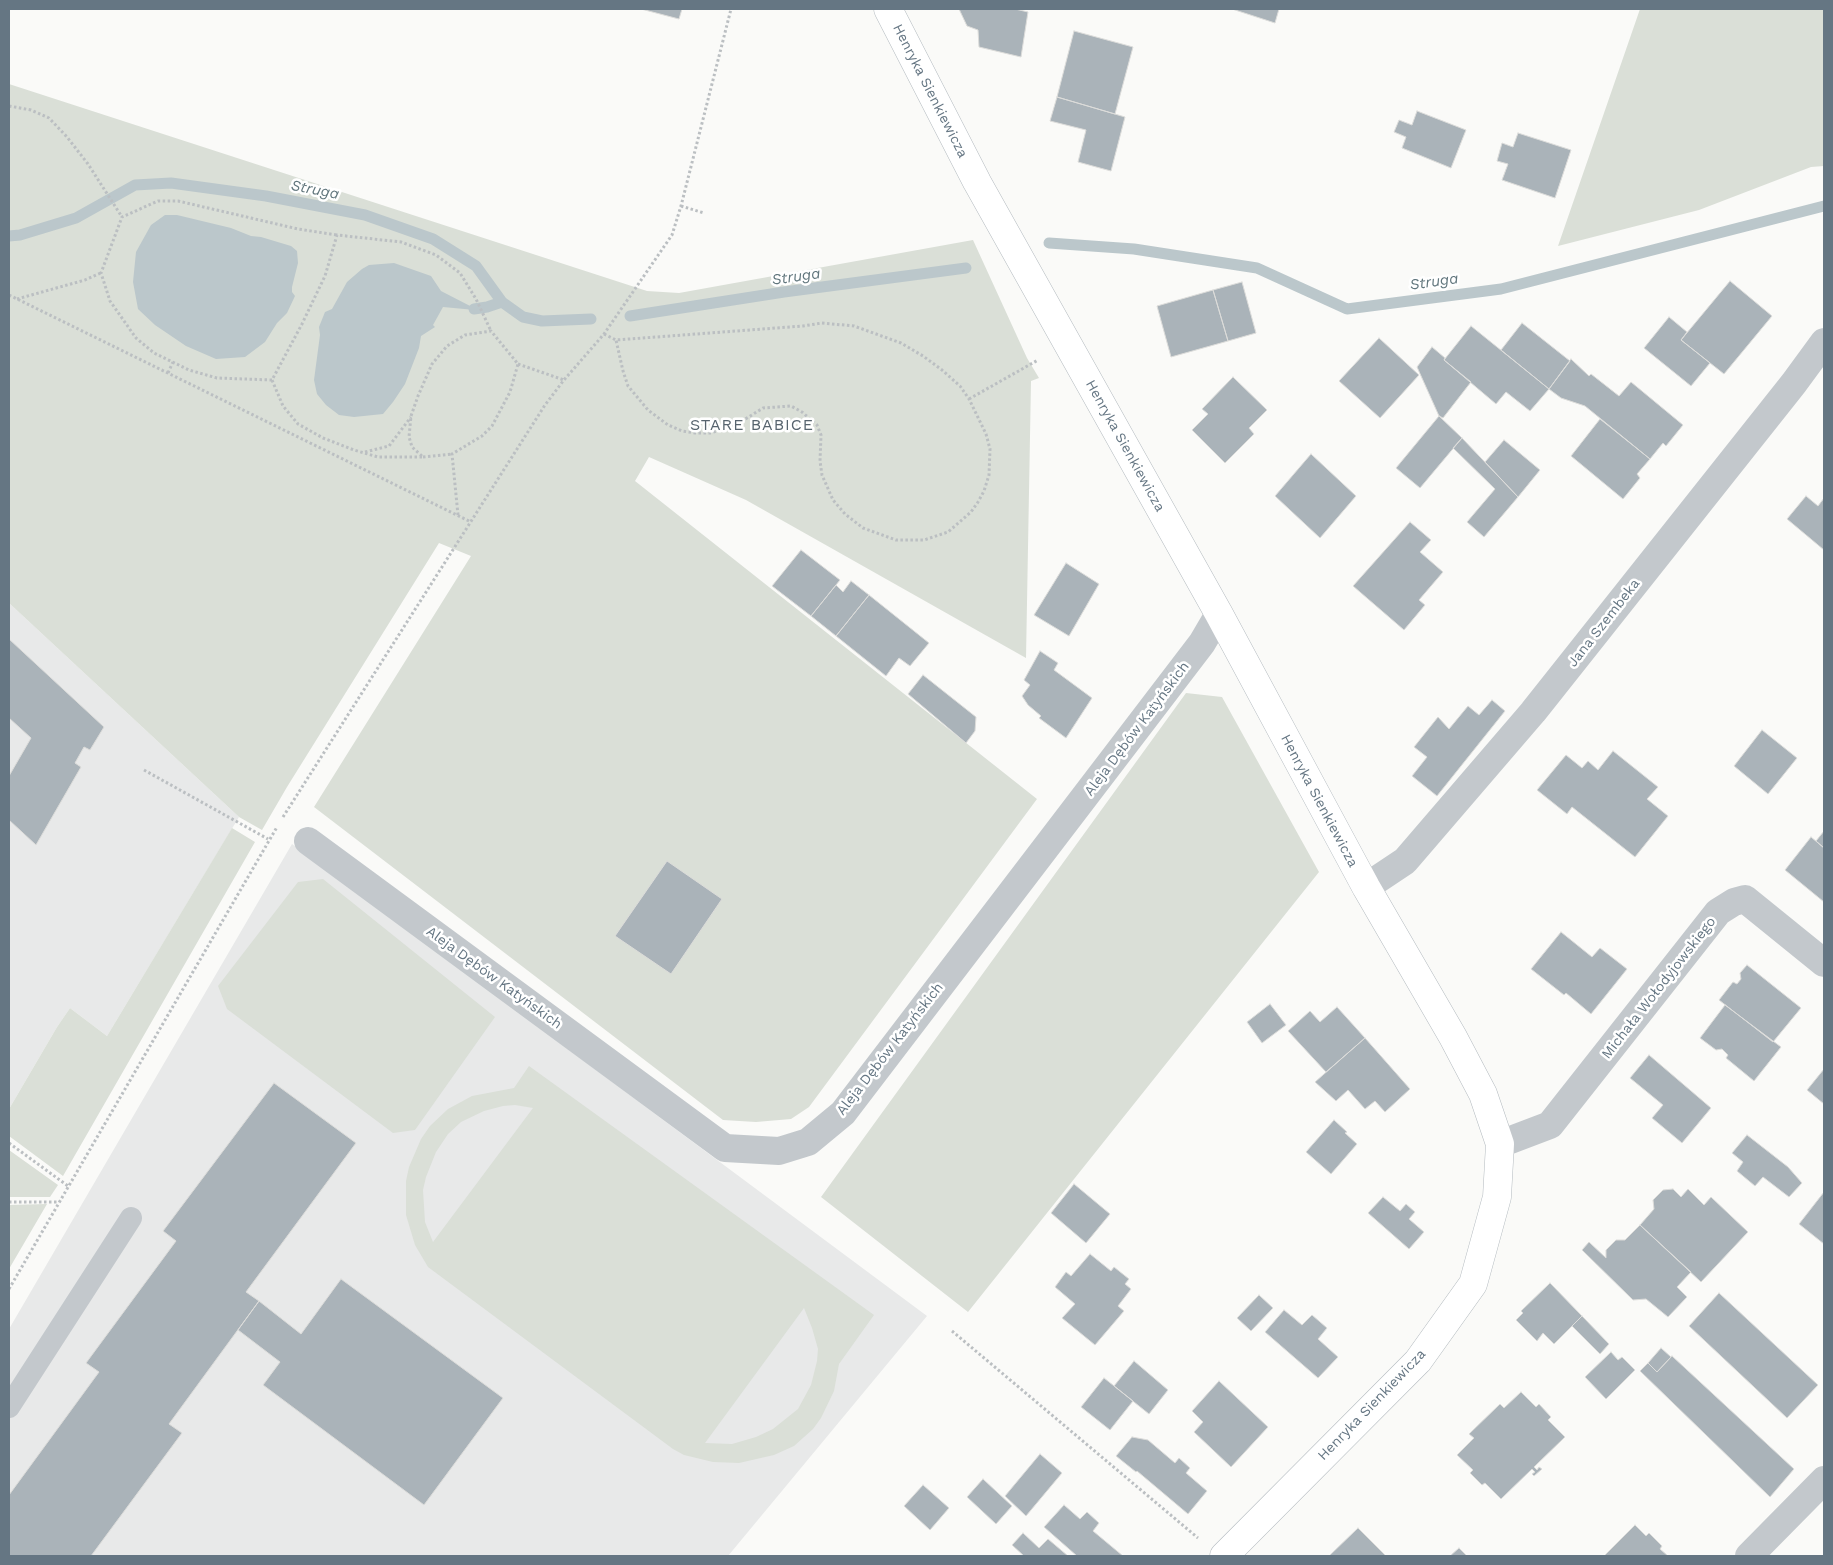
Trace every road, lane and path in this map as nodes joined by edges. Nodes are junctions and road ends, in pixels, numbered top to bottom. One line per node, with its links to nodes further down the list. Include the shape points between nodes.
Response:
1 (731, 9): 4 (path)
2 (888, 9): 15 (street, Henryka Sienkiewicza, via 977,182)
3 (9, 106): 6 (path, via 49,118 88,164)
4 (681, 206): 5 (path); 12 (path, via 672,235)
5 (704, 214)
6 (122, 217): 7 (path, via 158,201 178,201); 8 (path)
7 (337, 235): 11 (path, via 401,242 436,255 460,273); 19 (path, via 325,276)
8 (101, 272): 10 (path, via 85,280); 16 (path, via 110,301 136,338 154,353)
9 (9, 295): 10 (path)
10 (17, 299): 18 (path)
11 (491, 331): 17 (path); 22 (path, via 465,335 447,346 432,364)
12 (604, 334): 13 (path); 20 (path)
13 (616, 340): 21 (path, via 822,323 854,326 901,342 924,356 960,386); 21 (path, via 628,386 636,398 661,420 682,431 711,433 739,423 763,408 791,406 802,412 817,425 821,435 822,475 833,500 863,528 896,540 924,540 948,532 971,512 984,490 989,475 990,449)
14 (1824, 342): 32 (street, Jana Szembeka, via 1534,712 1405,861)
15 (1069, 346): 21 (path); 28 (street, Henryka Sienkiewicza)
16 (173, 362): 18 (path); 19 (path, via 217,378)
17 (518, 364): 20 (path); 24 (path, via 510,392 492,426)
18 (168, 373): 26 (path)
19 (272, 380): 23 (path, via 283,406 298,424 323,438)
20 (564, 380): 27 (path)
21 (969, 399)
22 (411, 416): 23 (path, via 389,446); 25 (path, via 408,436 412,447)
23 (363, 452): 25 (path, via 378,457)
24 (452, 454): 25 (path); 26 (path)
25 (423, 457)
26 (458, 515): 27 (path)
27 (471, 522): 30 (path)
28 (1219, 614): 31 (street, Aleja Dębów Katyńskich, via 1202,643 843,1113 808,1142 779,1151 726,1148); 32 (street, Henryka Sienkiewicza)
29 (144, 770): 30 (path)
30 (268, 839): 36 (path)
31 (308, 841)
32 (1366, 887): 35 (street, Henryka Sienkiewicza, via 1483,1094)
33 (1824, 963): 35 (street, Michała Wołodyjowskiego, via 1745,899 1734,902 1718,912 1550,1125)
34 (9, 1143): 36 (path)
35 (1500, 1144): 45 (street, Henryka Sienkiewicza, via 1497,1197 1473,1284 1418,1361)
36 (68, 1186): 38 (path)
37 (9, 1202): 38 (path)
38 (59, 1202): 40 (path)
39 (131, 1218): 42 (lane)
40 (9, 1289)
41 (952, 1331): 44 (path)
42 (9, 1407)
43 (1824, 1480): 46 (street)
44 (1200, 1539)
45 (1224, 1556)
46 (1749, 1556)

